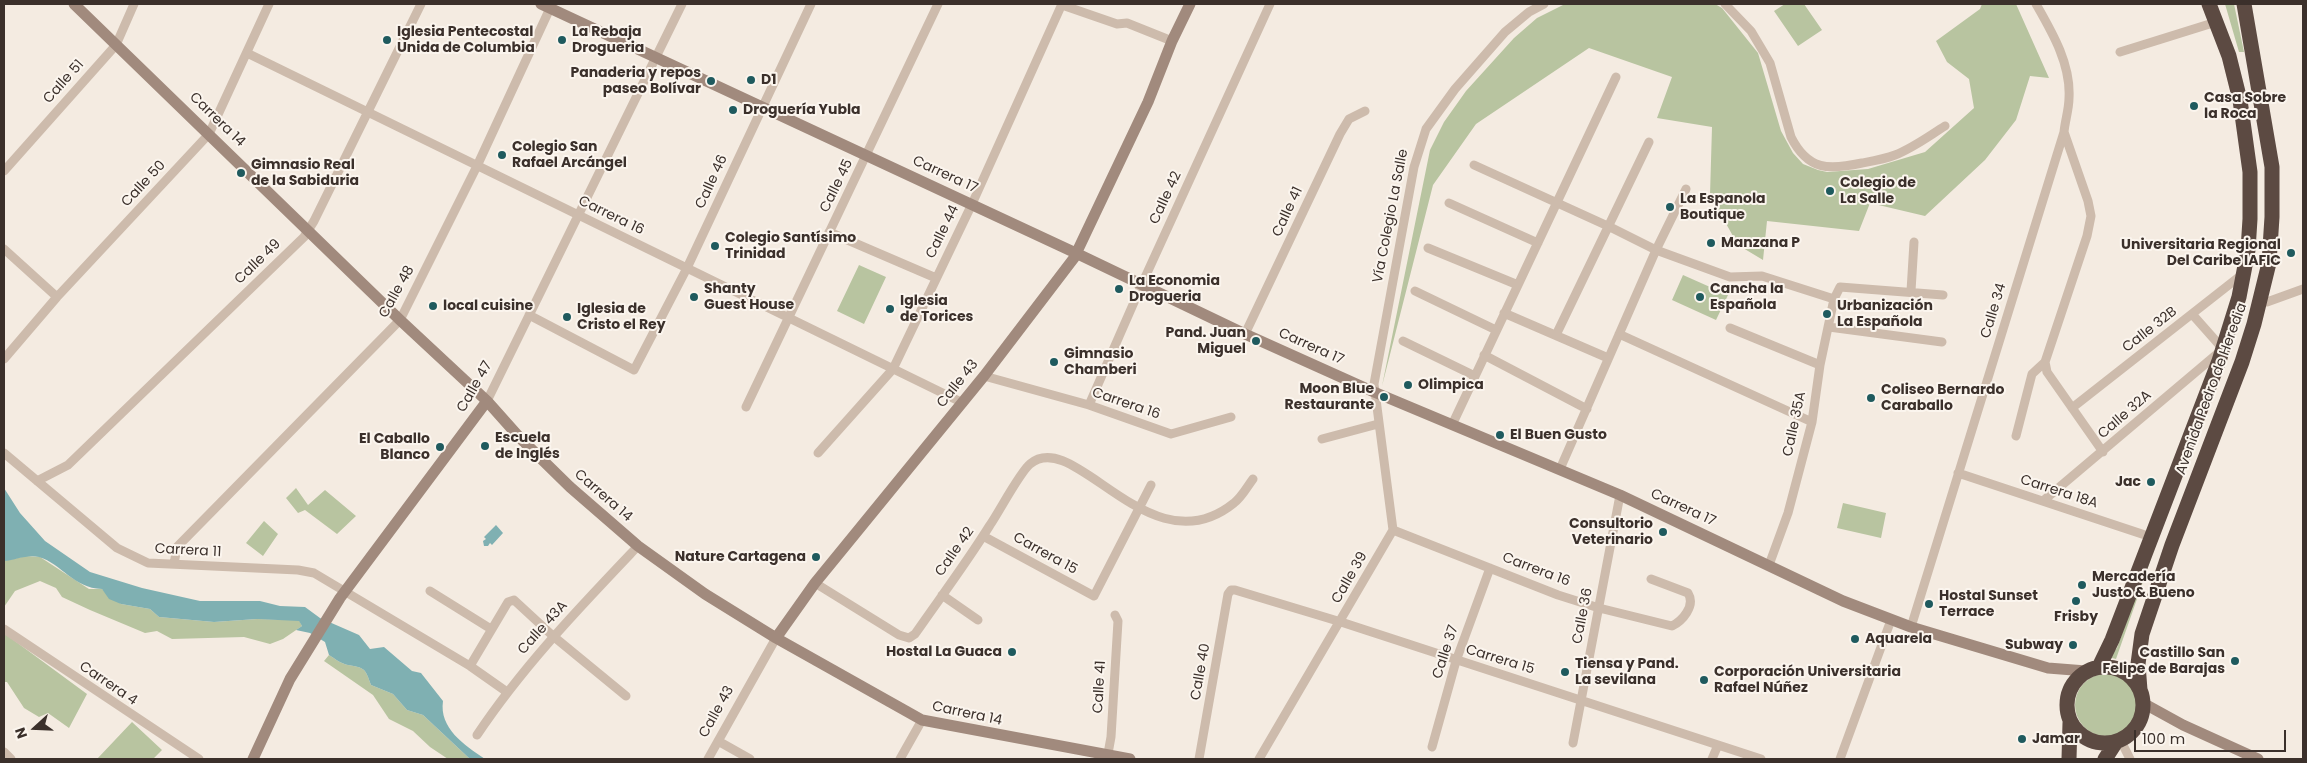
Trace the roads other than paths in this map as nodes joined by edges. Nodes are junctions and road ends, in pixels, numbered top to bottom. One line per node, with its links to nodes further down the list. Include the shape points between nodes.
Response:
1 (74, 4): 19 (main road, Carrera 14)
2 (134, 4): 19 (street, Calle 51)
3 (270, 4): 21 (street, Calle 50)
4 (421, 4): 26 (street, Calle 49)
5 (682, 4): 22 (street, Calle 47)
6 (811, 4): 24 (street, Calle 46)
7 (938, 4): 31 (street, Calle 45)
8 (1062, 4): 18 (street, via 1117,24 1127,23); 38 (street, Calle 44)
9 (1190, 4): 18 (main road, Calle 43)
10 (1270, 4): 52 (street, Calle 42)
11 (1544, 4): 83 (street, Vía Colegio La Salle, via 1505,32 1455,89 1426,129 1414,167)
12 (1725, 4): 27 (street, via 1752,31 1770,63 1791,137 1797,148 1816,165 1836,169 1894,156)
13 (2036, 4): 28 (street, Calle 34, via 2060,51 2068,83)
14 (2209, 4): 17 (highway, Avenida Pedro de Heredia)
15 (2244, 4): 60 (highway, Avenida Pedro de Heredia, via 2272,167 2271,247)
16 (548, 5): 22 (main road, Carrera 17); 33 (street, Calle 48)
17 (2216, 22): 20 (street); 50 (highway, Avenida Pedro de Heredia, via 2235,77 2247,145 2250,219)
18 (1172, 42): 48 (main road, Calle 43, via 1148,102)
19 (116, 45): 29 (main road, Carrera 14); 34 (street, Calle 51)
20 (2120, 52)
21 (247, 54): 26 (street, Carrera 16); 29 (street, Calle 50)
22 (656, 58): 24 (main road, Carrera 17); 39 (street, Calle 47)
23 (1616, 77): 37 (street)
24 (762, 107): 31 (main road, Carrera 17); 49 (street, Calle 46)
25 (1365, 111): 69 (street, Calle 41, via 1349,119 1340,134)
26 (369, 113): 33 (street, Carrera 16); 41 (street, Calle 49)
27 (1944, 126)
28 (2064, 132): 78 (street, via 2091,216 2088,236); 100 (street, Calle 34)
29 (209, 134): 41 (main road, Carrera 14); 58 (street, Calle 50)
30 (1649, 142): 40 (street)
31 (867, 156): 38 (main road, Carrera 17); 42 (street, Calle 45)
32 (1474, 165): 37 (street)
33 (477, 166): 39 (street, Carrera 16); 65 (street, Calle 48)
34 (4, 171)
35 (1686, 189): 47 (street)
36 (1449, 203): 44 (street)
37 (1556, 203): 40 (street); 44 (street)
38 (972, 204): 48 (main road, Carrera 17); 51 (street, Calle 44)
39 (578, 215): 49 (street, Carrera 16); 63 (street, Calle 47)
40 (1610, 227): 47 (street); 71 (street)
41 (308, 230): 65 (main road, Carrera 14); 102 (street, Calle 49, via 68,465)
42 (829, 232): 51 (street); 64 (street, Calle 45)
43 (1914, 242): 56 (street)
44 (1538, 243): 53 (street)
45 (1428, 248): 53 (street)
46 (4, 249): 58 (street)
47 (1656, 250): 59 (street, via 1730,277 1762,276); 70 (street)
48 (1077, 253): 52 (main road, Carrera 17); 81 (main road, Calle 43)
49 (687, 268): 63 (street, Calle 46, via 634,370); 64 (street, Carrera 16)
50 (2244, 273): 62 (street, Calle 32B); 74 (highway, Avenida Pedro de Heredia)
51 (936, 278): 80 (street, Calle 44)
52 (1142, 284): 69 (main road, Carrera 17); 86 (street, Calle 42)
53 (1518, 285): 61 (street)
54 (2303, 289): 60 (street)
55 (1415, 291): 68 (street)
56 (1911, 291): 57 (street); 59 (street, Calle 35A, via 1840,286)
57 (1943, 295)
58 (57, 297): 77 (street, Calle 50)
59 (1834, 299): 67 (street, Calle 35A)
60 (2260, 302): 135 (highway, Avenida Pedro de Heredia, via 2242,362 2142,634 2138,664)
61 (1504, 313): 68 (street); 71 (street)
62 (2192, 314): 74 (street); 88 (street, Calle 32B)
63 (530, 315): 84 (street, Calle 47)
64 (788, 318): 80 (street, Carrera 16); 87 (street, Calle 45)
65 (400, 320): 84 (main road, Carrera 14); 111 (street, Calle 48, via 177,547)
66 (1730, 328): 79 (street)
67 (1829, 328): 73 (street); 79 (street, Calle 35A)
68 (1496, 330): 75 (street)
69 (1245, 334): 83 (main road, Carrera 17)
70 (1619, 334): 76 (street); 91 (street)
71 (1556, 335): 76 (street)
72 (1403, 342): 82 (street)
73 (1942, 342)
74 (2223, 349): 96 (street, Calle 32A); 109 (highway, Avenida Pedro de Heredia)
75 (1484, 355): 82 (street); 89 (street)
76 (1608, 358): 89 (street)
77 (4, 360)
78 (2045, 362): 88 (street, via 2047,372); 94 (street, via 2032,374)
79 (1820, 365): 91 (street, Calle 35A)
80 (893, 369): 85 (street, Carrera 16); 98 (street, Calle 44)
81 (984, 376): 85 (main road, Calle 43); 86 (street, Carrera 16)
82 (1475, 376): 93 (street)
83 (1374, 392): 92 (street); 93 (main road, Carrera 17)
84 (487, 401): 110 (main road, Carrera 14, via 570,488); 118 (main road, Calle 47)
85 (963, 403): 115 (main road, Calle 43)
86 (1089, 405): 90 (street, Carrera 16, via 1171,434)
87 (746, 407)
88 (2072, 408): 96 (street)
89 (1587, 409): 99 (street)
90 (1231, 416)
91 (1812, 422): 112 (street, Calle 35A, via 1788,513)
92 (1378, 424): 95 (street); 107 (street)
93 (1452, 425): 99 (main road, Carrera 17)
94 (2016, 436)
95 (1322, 439)
96 (2103, 452): 105 (street, Calle 32A)
97 (4, 453): 102 (street, Carrera 11)
98 (818, 453)
99 (1560, 468): 104 (main road, Carrera 17)
100 (1958, 473): 105 (street, Carrera 18A); 125 (street, Calle 34)
101 (1253, 479): 106 (street, via 1235,502 1214,516 1199,520 1177,522)
102 (37, 481): 111 (street, Carrera 11, via 117,548 148,563)
103 (1151, 485): 106 (street)
104 (1620, 495): 112 (main road, Carrera 17); 120 (street, Calle 36)
105 (2043, 501): 109 (street, Carrera 18A)
106 (1139, 509): 108 (street, Calle 42, via 1067,464 1053,457 1042,458 1029,464); 108 (street, Carrera 15, via 1094,596)
107 (1393, 530): 113 (street, Carrera 16); 124 (street, Calle 39)
108 (984, 536): 119 (street, Calle 42)
109 (2151, 537): 132 (highway, Avenida Pedro de Heredia, via 2112,640)
110 (638, 546): 128 (street, Calle 43A); 129 (main road, Carrera 14, via 705,594)
111 (174, 564): 118 (street, Carrera 11, via 298,570 314,573)
112 (1769, 565): 123 (main road, Carrera 17, via 1843,601)
113 (1490, 568): 120 (street, Carrera 16); 130 (street, Calle 37)
114 (1651, 578): 120 (street, Carrera 16, via 1690,596 1691,603 1679,623 1672,626)
115 (815, 583): 119 (street, Calle 42, via 909,638); 129 (main road, Calle 43)
116 (1230, 590): 124 (street, Carrera 15); 154 (street, Calle 40)
117 (430, 591): 127 (street)
118 (342, 594): 131 (street, Carrera 11); 149 (main road, Calle 47, via 290,679)
119 (942, 595): 122 (street)
120 (1599, 608): 136 (street, Calle 36)
121 (1115, 615): 146 (street, Calle 41, via 1118,621)
122 (978, 620)
123 (1892, 620): 125 (main road, Carrera 17); 158 (street)
124 (1341, 622): 130 (street, Carrera 15); 155 (street, Calle 39)
125 (1911, 627): 132 (main road, Carrera 17, via 2048,668)
126 (4, 629): 148 (street, Carrera 4)
127 (491, 630): 128 (street, via 514,600); 131 (street)
128 (553, 636): 133 (street, Calle 43A); 134 (street)
129 (776, 638): 137 (main road, Carrera 14); 140 (street, Calle 43)
130 (1456, 661): 136 (street, Carrera 15); 144 (street, Calle 37)
131 (470, 666): 133 (street, Carrera 11)
132 (2092, 669): 135 (highway, via 2122,671 2133,679); 138 (highway, via 2070,688 2066,700)
133 (507, 692): 139 (street, Calle 43A)
134 (626, 696)
135 (2142, 697): 141 (highway, via 2142,715 2138,725); 162 (main road, via 2183,725)
136 (1581, 700): 142 (street, Calle 36); 143 (street, Carrera 15)
137 (922, 720): 146 (main road, Carrera 14); 152 (street)
138 (2070, 723): 141 (highway, via 2090,741 2107,744); 159 (highway)
139 (477, 735)
140 (718, 740): 150 (street, Calle 43); 151 (street)
141 (2118, 741): 160 (highway); 161 (street)
142 (1573, 742)
143 (1718, 745): 156 (street); 157 (street, Carrera 15)
144 (1432, 747)
145 (4, 752): 147 (street)
146 (1108, 758): 153 (main road, Carrera 14)
147 (11, 759)
148 (199, 759)
149 (253, 759)
150 (708, 759)
151 (750, 759)
152 (900, 759)
153 (1130, 759)
154 (1199, 759)
155 (1259, 759)
156 (1712, 759)
157 (1761, 759)
158 (1840, 759)
159 (2069, 759)
160 (2104, 759)
161 (2130, 759)
162 (2258, 759)

